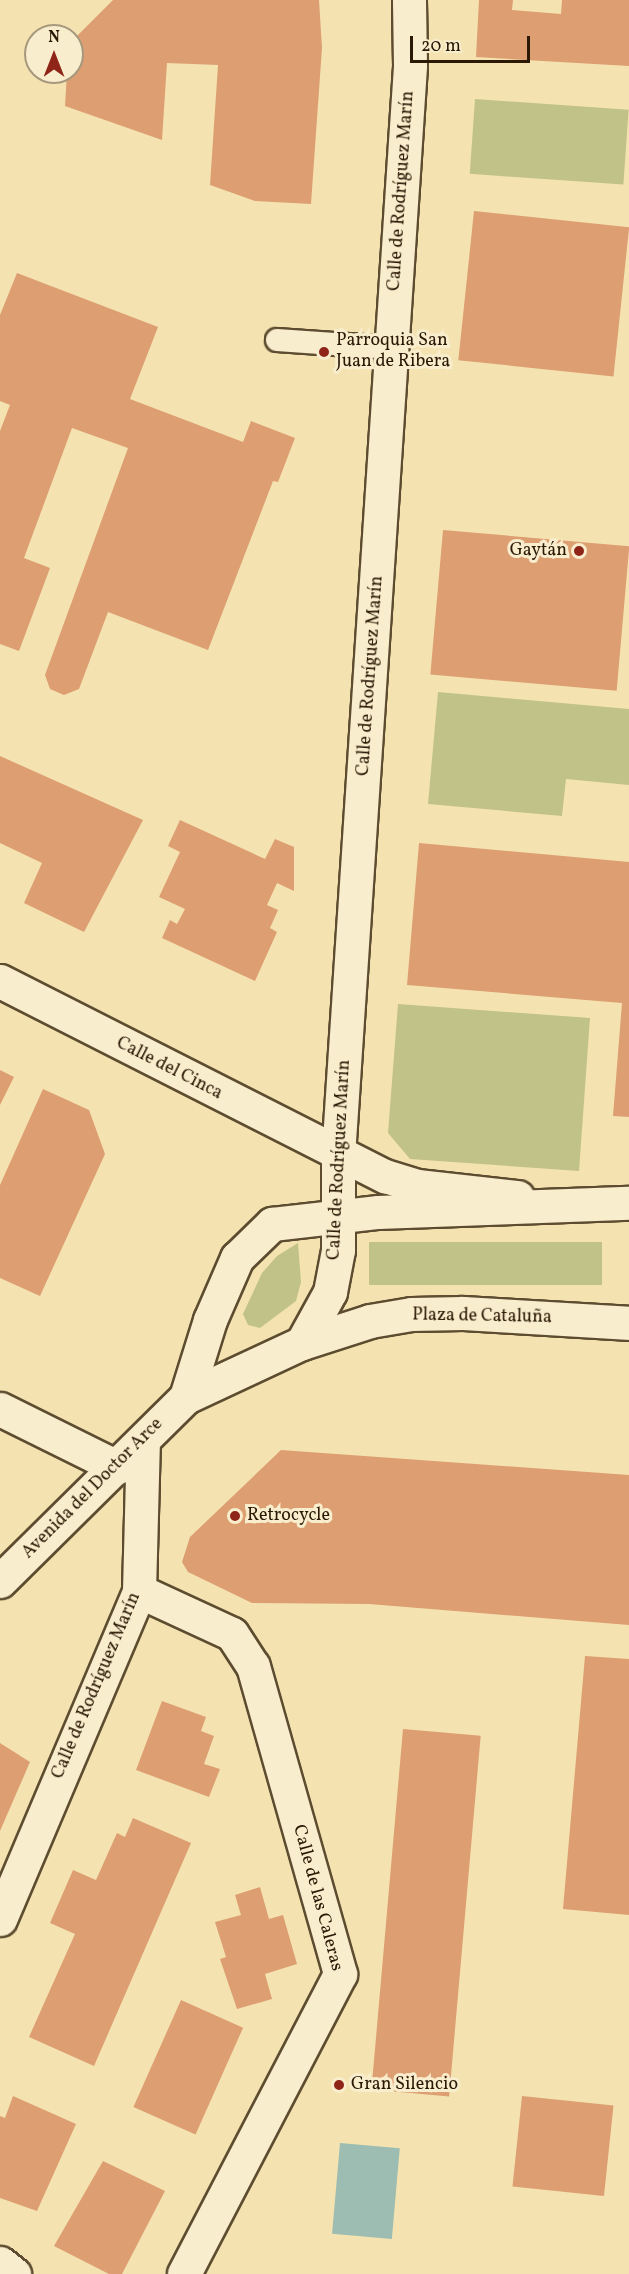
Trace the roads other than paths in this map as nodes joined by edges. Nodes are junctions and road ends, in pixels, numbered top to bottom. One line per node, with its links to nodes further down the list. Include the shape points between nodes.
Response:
1 (410, 0): 3 (street, Calle de Rodríguez Marín, via 411,49)
2 (277, 340): 3 (lane)
3 (392, 348): 5 (street, Calle de Rodríguez Marín)
4 (0, 981): 5 (street, Calle del Cinca)
5 (338, 1155): 7 (street, via 418,1186); 8 (street, Calle de Rodríguez Marín)
6 (629, 1203): 7 (street)
7 (593, 1206): 8 (street)
8 (336, 1215): 10 (street, Calle de Rodríguez Marín, via 338,1250 330,1292); 11 (street, Avenida del Doctor Arce, via 272,1224 247,1245 237,1258 210,1320)
9 (629, 1323): 10 (street, Plaza de Cataluña, via 463,1313 411,1314 370,1321)
10 (302, 1343): 11 (street, Avenida del Doctor Arce)
11 (186, 1396): 13 (street, Avenida del Doctor Arce)
12 (0, 1409): 14 (street)
13 (143, 1441): 14 (street, Avenida del Doctor Arce); 16 (street, Calle de Rodríguez Marín)
14 (117, 1467): 15 (street, Avenida del Doctor Arce)
15 (0, 1581)
16 (139, 1591): 17 (street, Calle de Rodríguez Marín); 20 (street, Calle de las Caleras, via 232,1634 253,1666 340,1974)
17 (0, 1919)
18 (0, 2263): 19 (street)
19 (14, 2274)
20 (184, 2274)

